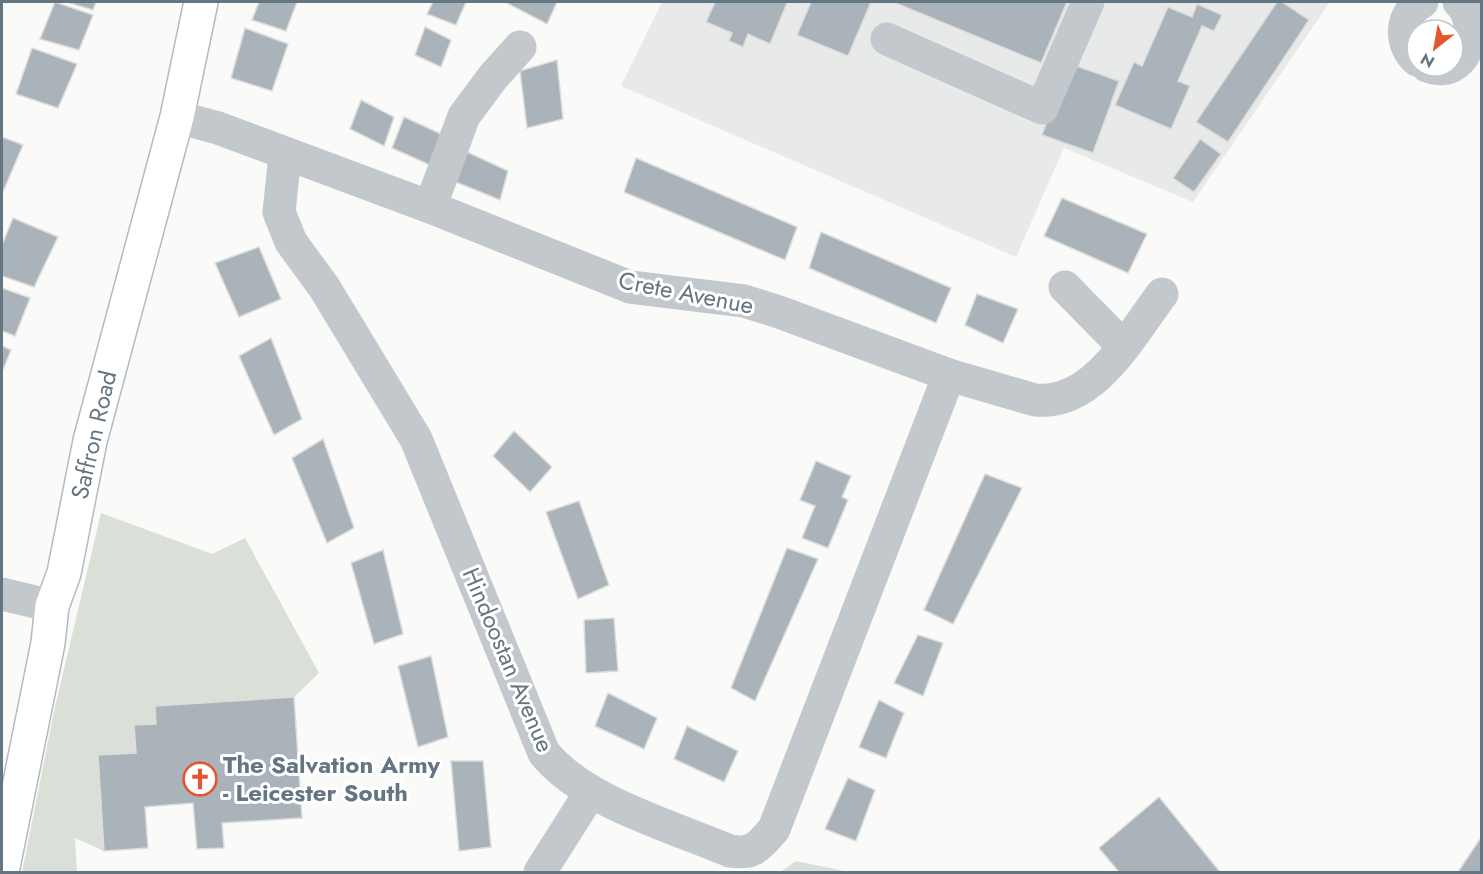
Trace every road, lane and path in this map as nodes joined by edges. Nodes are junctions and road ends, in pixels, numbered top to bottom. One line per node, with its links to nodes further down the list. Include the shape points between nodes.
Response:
1 (201, 2): 9 (main road, Saffron Road)
2 (1088, 2): 5 (street, via 1042,108)
3 (1459, 2): 8 (street, via 1472,15 1476,26 1472,51)
4 (1405, 25): 6 (street)
5 (887, 39)
6 (1405, 40)
7 (520, 47): 11 (street, via 464,116)
8 (1465, 57)
9 (177, 117): 10 (street, Crete Avenue, via 218,128); 17 (main road, Saffron Road, via 107,373 64,573)
10 (285, 155): 11 (street, Crete Avenue); 18 (street, Hindoostan Avenue, via 279,212 291,242 324,287 416,439 544,753)
11 (430, 207): 15 (street, Crete Avenue, via 630,287 744,302)
12 (1065, 287): 14 (street)
13 (1162, 294): 14 (street, Crete Avenue)
14 (1123, 346): 15 (street, Crete Avenue, via 1090,384 1048,402)
15 (949, 375): 18 (street, Hindoostan Avenue, via 774,829 759,846 745,853 730,851)
16 (2, 594): 17 (street)
17 (51, 606): 19 (main road, Saffron Road, via 48,643)
18 (590, 793): 20 (street)
19 (2, 873)
20 (540, 873)

